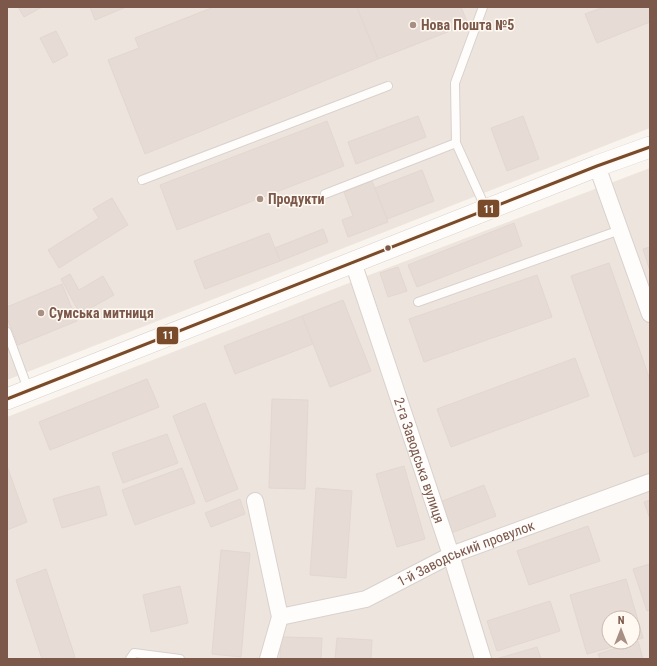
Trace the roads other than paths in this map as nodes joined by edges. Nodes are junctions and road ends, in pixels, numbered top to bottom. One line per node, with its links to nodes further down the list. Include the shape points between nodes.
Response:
1 (483, 7): 3 (lane, via 455,83)
2 (388, 86): 6 (lane)
3 (456, 143): 7 (lane); 8 (lane)
4 (650, 147): 5 (street)
5 (597, 166): 8 (street); 9 (street)
6 (142, 180)
7 (325, 194)
8 (486, 210): 10 (street)
9 (620, 230): 11 (lane); 12 (street)
10 (353, 262): 14 (street); 18 (street, 2-га Заводська вулиця)
11 (418, 302)
12 (650, 314)
13 (7, 332): 14 (lane)
14 (29, 390): 15 (street)
15 (7, 398)
16 (650, 482): 18 (street, 1-й Заводський провулок)
17 (255, 501): 19 (street)
18 (451, 555): 19 (street, 1-й Заводський провулок, via 366,599); 23 (street, 2-га Заводська вулиця)
19 (280, 617): 22 (street)
20 (130, 659): 21 (lane, via 134,653)
21 (180, 659)
22 (268, 659)
23 (482, 659)

